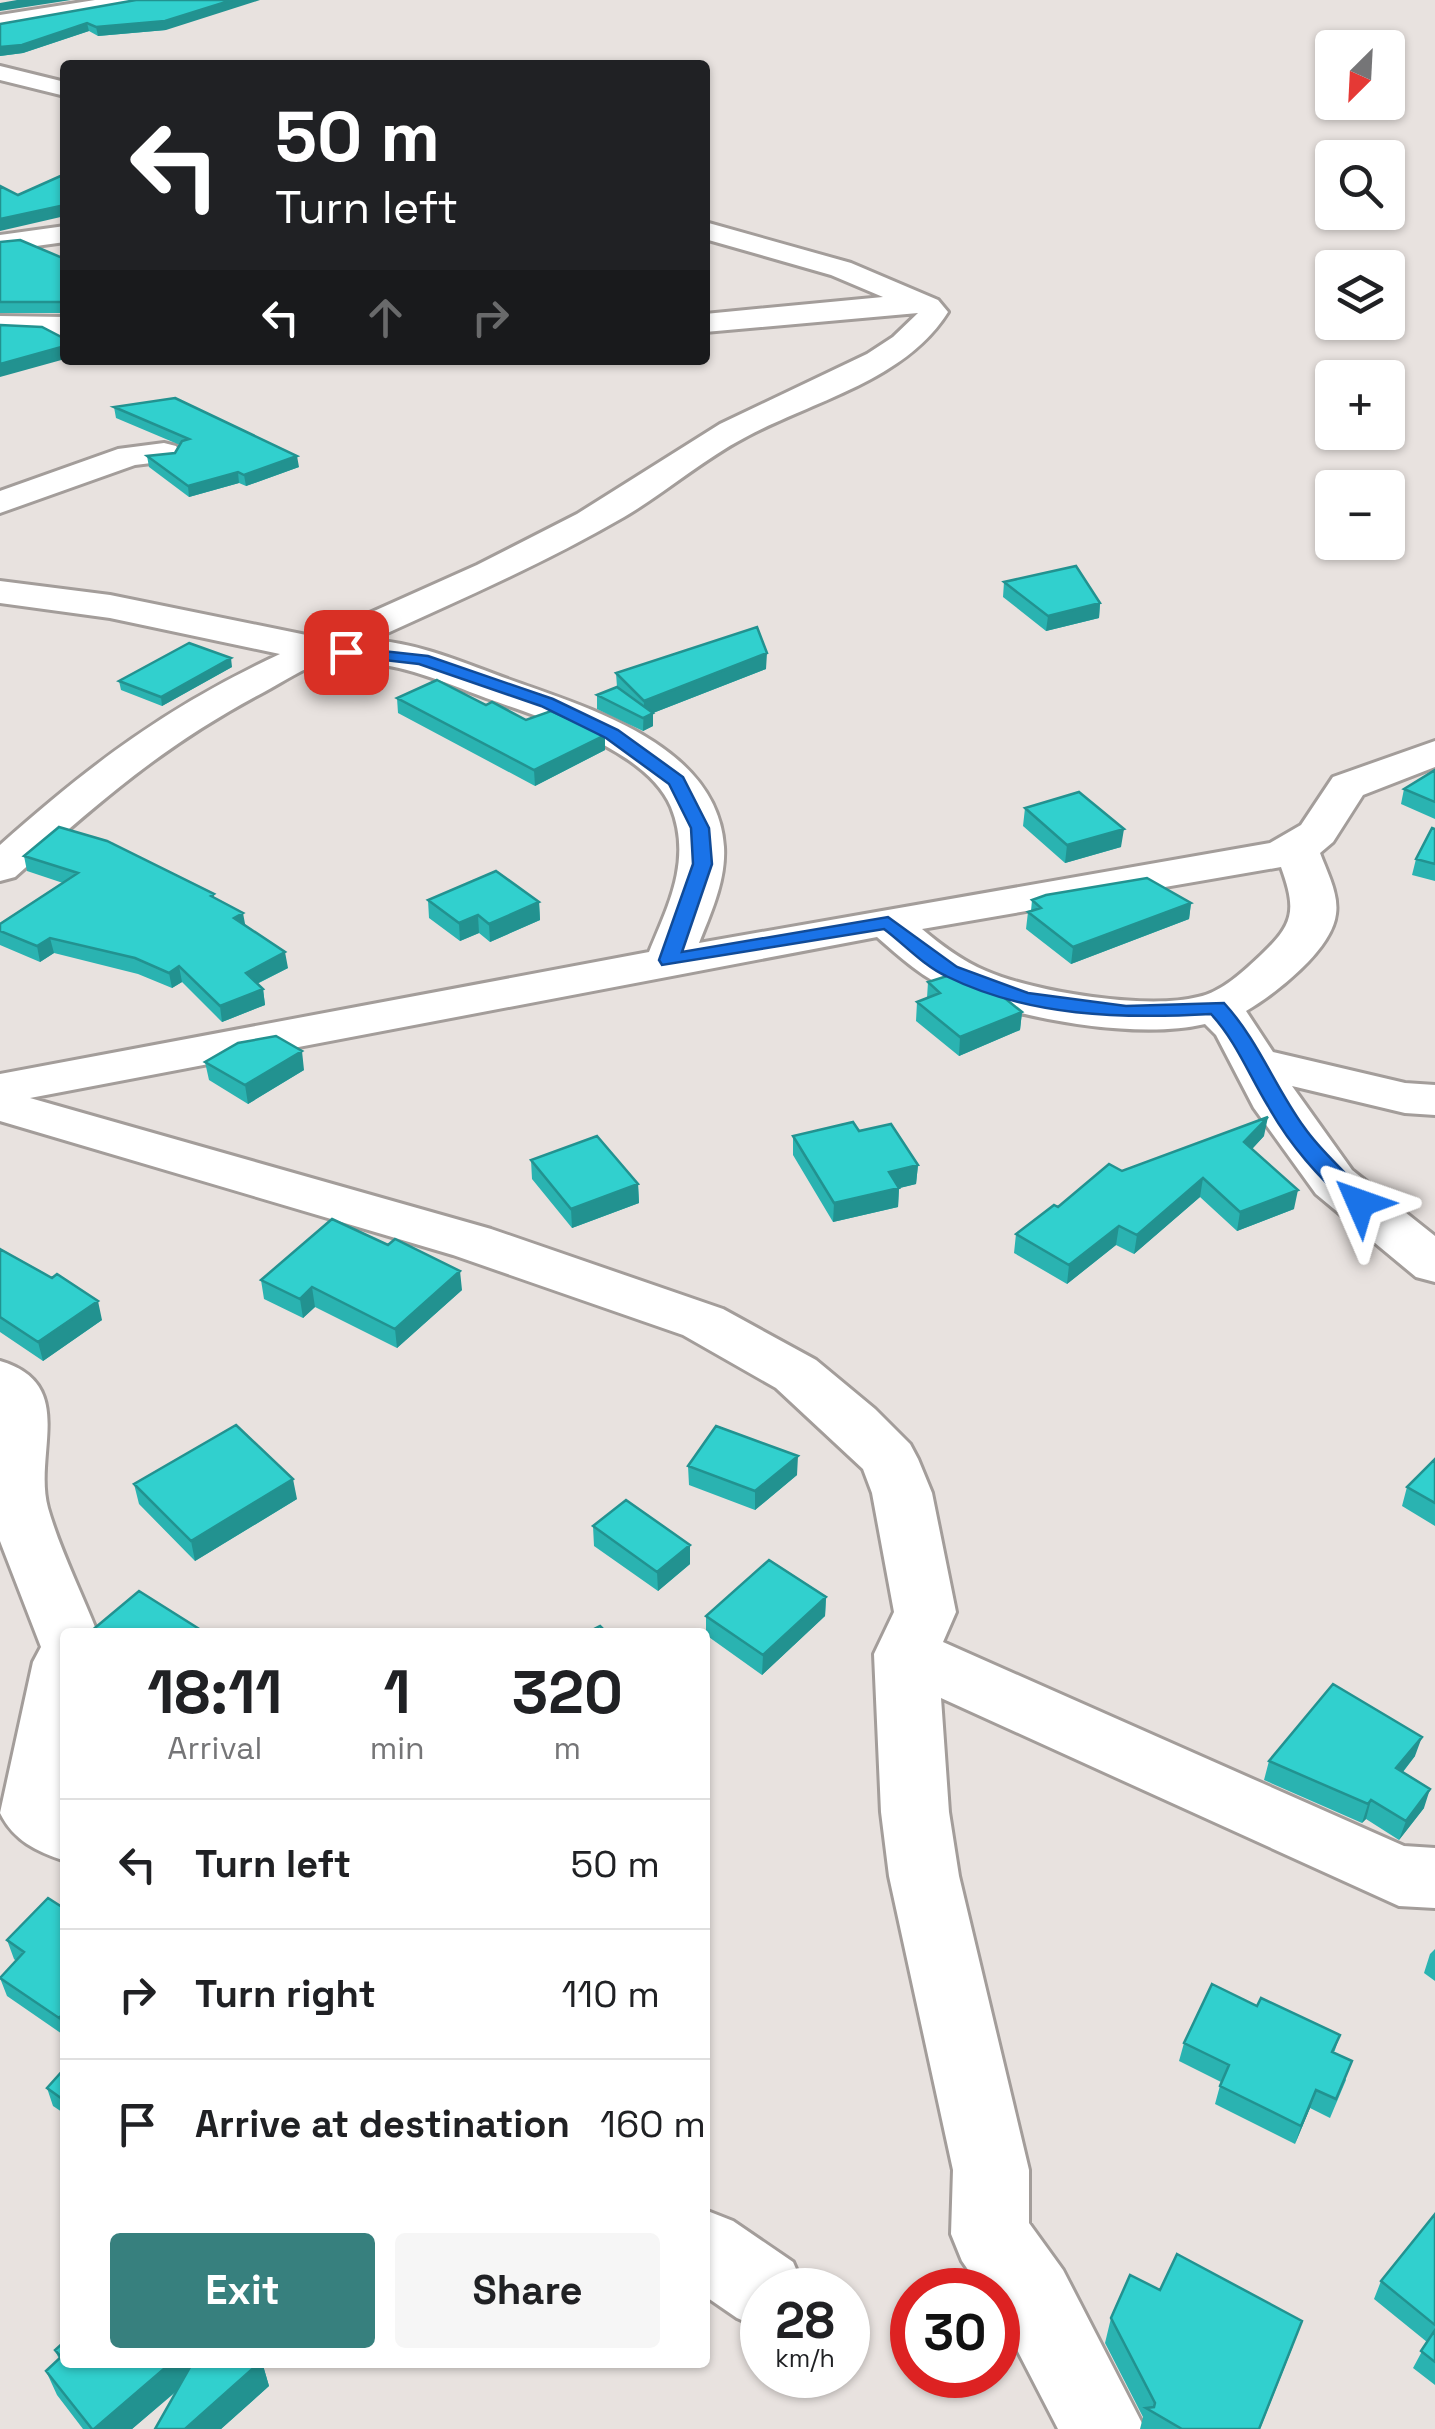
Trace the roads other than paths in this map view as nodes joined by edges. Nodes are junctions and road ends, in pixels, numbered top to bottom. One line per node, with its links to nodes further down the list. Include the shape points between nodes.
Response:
1 (135, 0): 2 (street)
2 (0, 22)
3 (0, 73): 4 (street)
4 (60, 88)
5 (710, 231): 8 (street, via 841,269)
6 (60, 235): 7 (street)
7 (2, 243)
8 (917, 302): 9 (street); 15 (street, via 933,312 931,319 893,353 725,434 665,477 535,551)
9 (710, 323)
10 (0, 325): 11 (street)
11 (60, 326)
12 (164, 453): 13 (street, via 130,456)
13 (0, 503)
14 (0, 592): 15 (street)
15 (318, 650): 18 (street, via 126,759); 20 (street, via 401,654 463,671 593,724 676,781 700,828 703,864)
16 (1435, 753): 17 (street, via 1348,786 1318,832)
17 (1296, 848): 19 (street); 21 (street, via 1316,903 1314,920 1303,942)
18 (0, 868)
19 (888, 923): 20 (street); 21 (street, via 950,971 1024,999 1126,1012)
20 (669, 960): 23 (street)
21 (1216, 1008): 22 (street)
22 (1254, 1062): 24 (street); 26 (street, via 1334,1182)
23 (0, 1089)
24 (1435, 1100)
25 (0, 1106): 29 (street, via 472,1242 658,1305 758,1350 796,1374 889,1459 925,1612)
26 (1435, 1264)
27 (0, 1381): 28 (street, via 12,1392 22,1420 15,1451 17,1505)
28 (64, 1628)
29 (906, 1654): 32 (street, via 1399,1876); 35 (street, via 910,1766 924,1876 991,2170 990,2234 1035,2298)
30 (60, 1686): 31 (street, via 34,1813)
31 (60, 1829)
32 (1435, 1878)
33 (710, 2252): 34 (street)
34 (740, 2273)
35 (1102, 2429)

